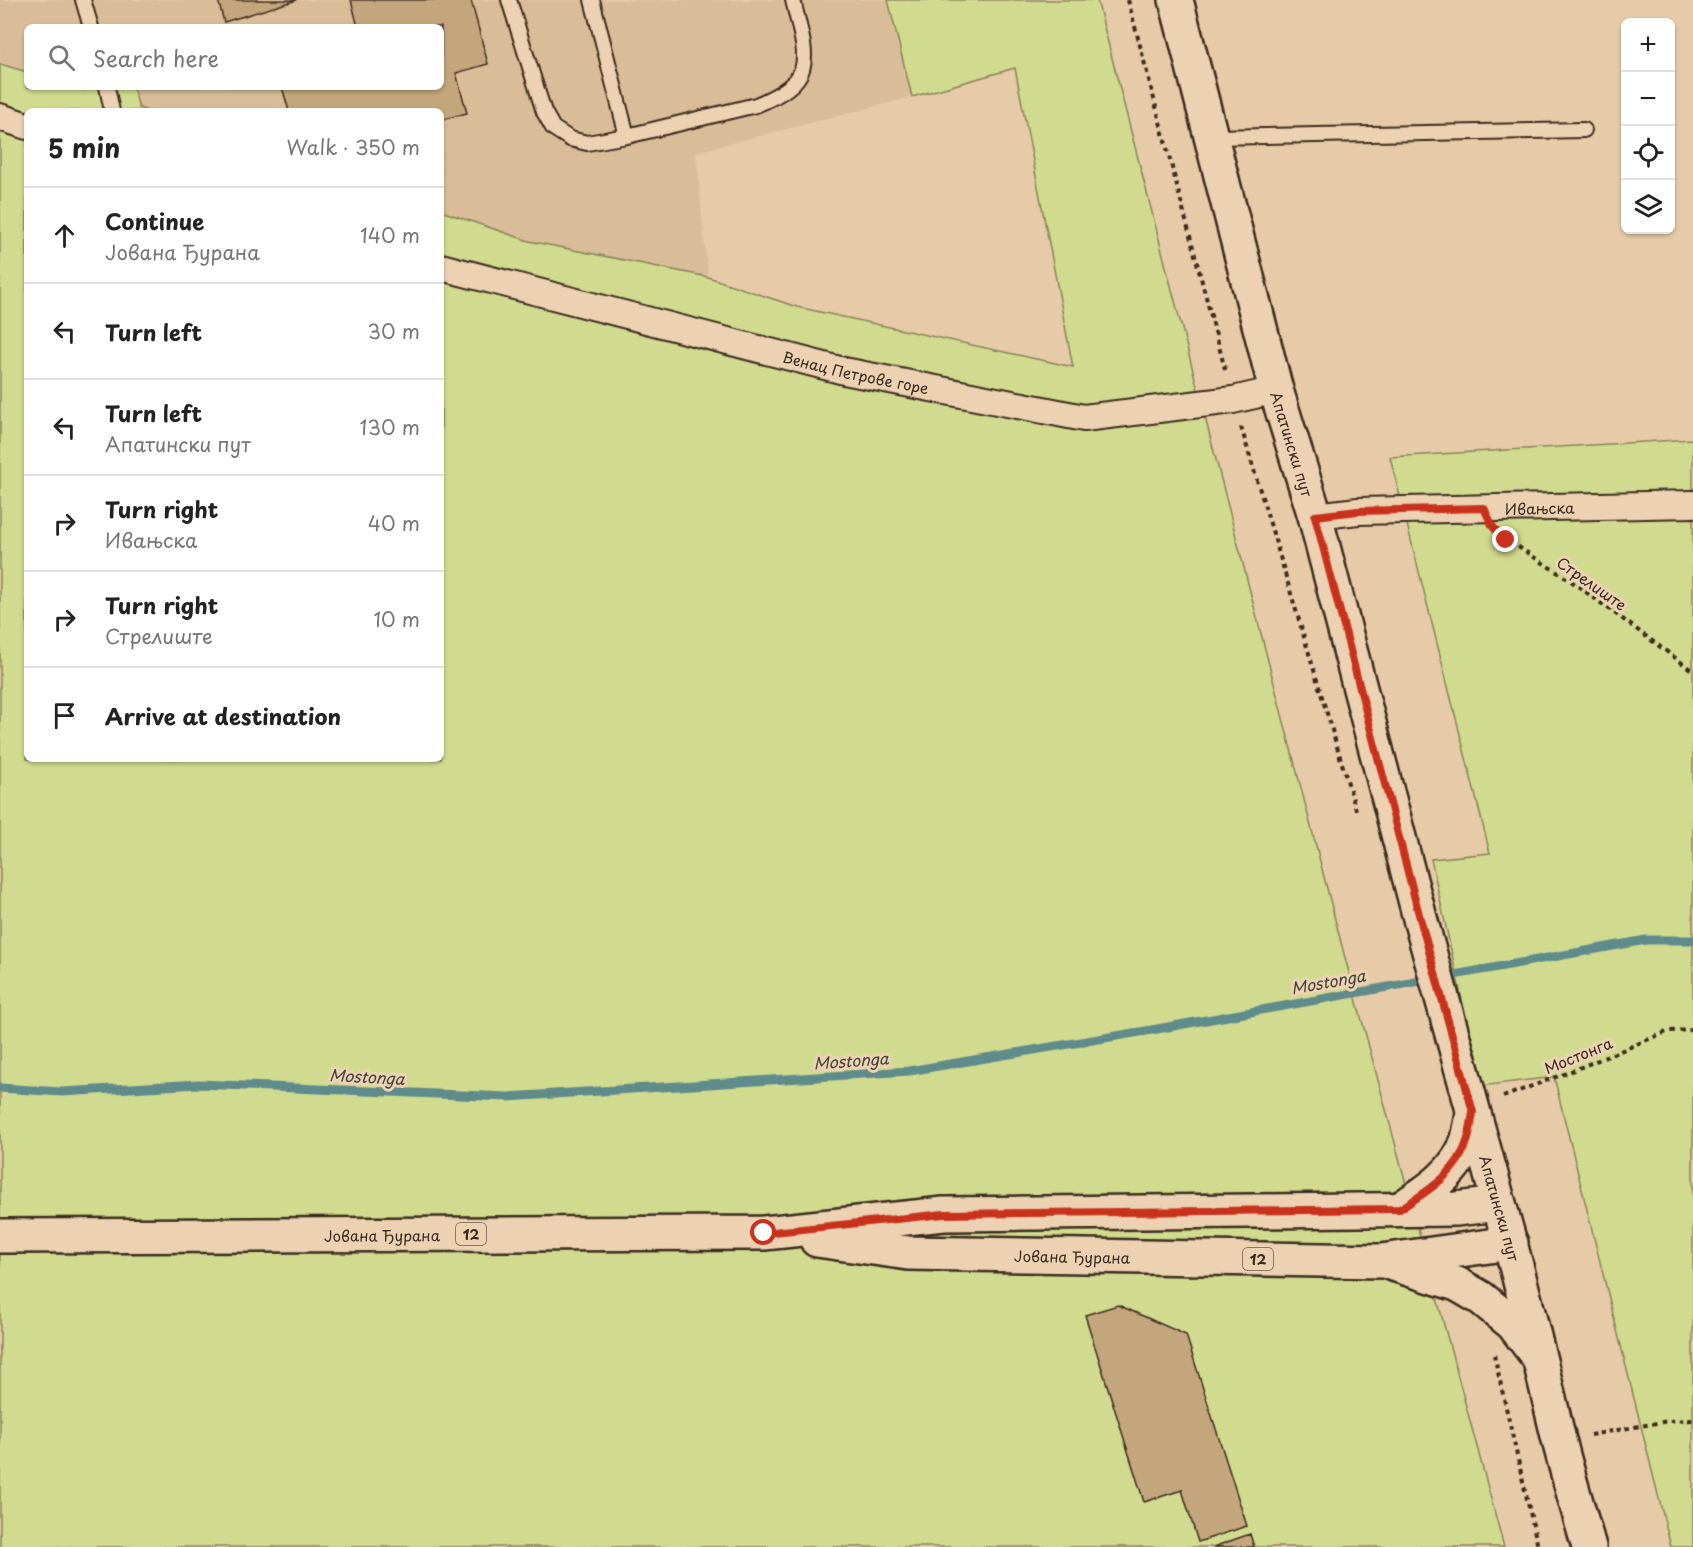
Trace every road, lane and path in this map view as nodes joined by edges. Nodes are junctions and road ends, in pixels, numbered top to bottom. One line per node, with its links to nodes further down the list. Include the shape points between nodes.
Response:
1 (83, 0): 7 (lane)
2 (509, 0): 13 (lane, via 544,112 553,128 570,139 587,143)
3 (592, 0): 13 (lane)
4 (793, 0): 13 (lane, via 804,63 790,87 756,105)
5 (1128, 0): 17 (path)
6 (1176, 0): 14 (main road, Апатински пут)
7 (89, 24)
8 (107, 90): 9 (lane)
9 (111, 108)
10 (0, 117): 11 (street)
11 (24, 125)
12 (1584, 130): 14 (lane)
13 (627, 136)
14 (1210, 137): 16 (main road, Апатински пут)
15 (444, 268): 17 (street, Венац Петрове горе, via 844,371 1084,418)
16 (1276, 390): 17 (street, Венац Петрове горе); 20 (main road, Апатински пут)
17 (1233, 400): 22 (path)
18 (1693, 504): 19 (street, Ивањска)
19 (1484, 508): 20 (street, Ивањска); 21 (path, Стрелиште, via 1493,527 1506,540 1571,581)
20 (1315, 516): 24 (main road, Апатински пут)
21 (1693, 671)
22 (1356, 810)
23 (1693, 1030): 24 (path, Мостонга, via 1669,1031 1508,1094)
24 (1471, 1101): 25 (main road, Апатински пут); 26 (main road, via 1467,1140 1458,1161 1426,1192)
25 (1499, 1204): 26 (main road, Јована Ђурана / 12); 29 (main road, Апатински пут / 12)
26 (1400, 1209): 27 (main road, Јована Ђурана / 12, via 944,1214)
27 (764, 1233): 28 (main road, Јована Ђурана / 12); 30 (main road, Јована Ђурана / 12, via 908,1252)
28 (0, 1236)
29 (1511, 1243): 30 (main road); 31 (main road, Апатински пут / 12)
30 (1381, 1261): 31 (main road, 12, via 1457,1284 1481,1298 1513,1324)
31 (1542, 1362): 33 (main road, Апатински пут / 12)
32 (1693, 1420): 33 (path, via 1668,1421)
33 (1560, 1442): 34 (main road, Апатински пут / 12)
34 (1589, 1547)

